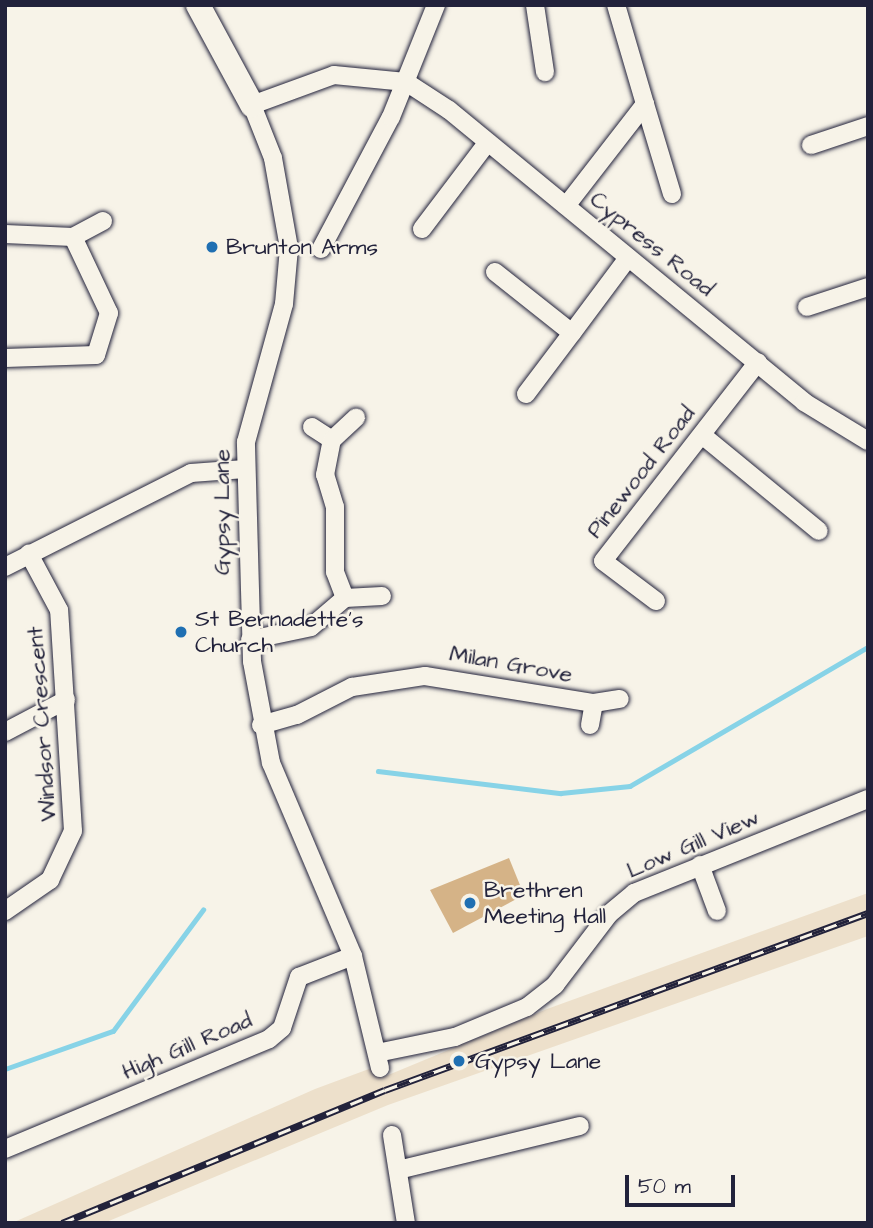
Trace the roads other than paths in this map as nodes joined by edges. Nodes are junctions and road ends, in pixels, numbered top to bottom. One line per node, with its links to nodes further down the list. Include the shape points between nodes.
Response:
1 (198, 5): 8 (street)
2 (436, 5): 6 (street)
3 (535, 5): 5 (street)
4 (616, 5): 7 (street)
5 (545, 72)
6 (405, 82): 8 (street, via 334,75); 10 (street, Cypress Road); 18 (street)
7 (645, 104): 12 (street); 13 (street)
8 (252, 105): 32 (street, Gypsy Lane, via 281,190 289,247 284,304 249,416)
9 (868, 126): 11 (street)
10 (487, 143): 13 (street, Cypress Road); 15 (street)
11 (811, 145)
12 (672, 194)
13 (566, 206): 19 (street, Cypress Road)
14 (103, 221): 17 (street)
15 (422, 229)
16 (5, 234): 17 (street)
17 (73, 237): 24 (street, via 109,313 96,355)
18 (321, 249)
19 (628, 258): 23 (street); 25 (street, Cypress Road)
20 (495, 272): 23 (street)
21 (868, 287): 22 (street)
22 (807, 307)
23 (572, 334): 26 (street)
24 (5, 358)
25 (758, 362): 29 (street, Pinewood Road); 31 (street, Cypress Road, via 804,402)
26 (526, 394)
27 (356, 418): 30 (street)
28 (312, 427): 30 (street)
29 (702, 435): 33 (street); 38 (street, Pinewood Road, via 603,561)
30 (332, 440): 37 (street, via 325,475 335,507 331,547)
31 (868, 441)
32 (245, 469): 34 (street, via 191,473); 39 (street, Gypsy Lane)
33 (819, 531)
34 (29, 554): 35 (street); 41 (street, Windsor Crescent, via 59,610)
35 (5, 567)
36 (382, 596): 37 (street)
37 (345, 598): 39 (street, via 311,628)
38 (656, 601)
39 (250, 640): 43 (street, Gypsy Lane)
40 (620, 699): 42 (street, Milan Grove)
41 (66, 700): 45 (street); 48 (street, Windsor Crescent, via 73,831 50,880)
42 (594, 703): 43 (street, Milan Grove, via 425,676 352,687 297,715); 44 (street, Milan Grove)
43 (261, 725): 50 (street, Gypsy Lane, via 293,818)
44 (590, 725)
45 (5, 732)
46 (868, 799): 47 (street, Low Gill View)
47 (700, 865): 49 (street); 51 (street, Low Gill View, via 620,903 555,985 527,1007 455,1037)
48 (5, 911)
49 (717, 911)
50 (353, 957): 51 (street, Gypsy Lane); 54 (street, High Gill Road, via 299,977 282,1028 269,1039)
51 (379, 1060)
52 (580, 1126): 55 (street)
53 (392, 1135): 55 (street)
54 (5, 1149)
55 (398, 1170): 56 (street)
56 (406, 1223)

